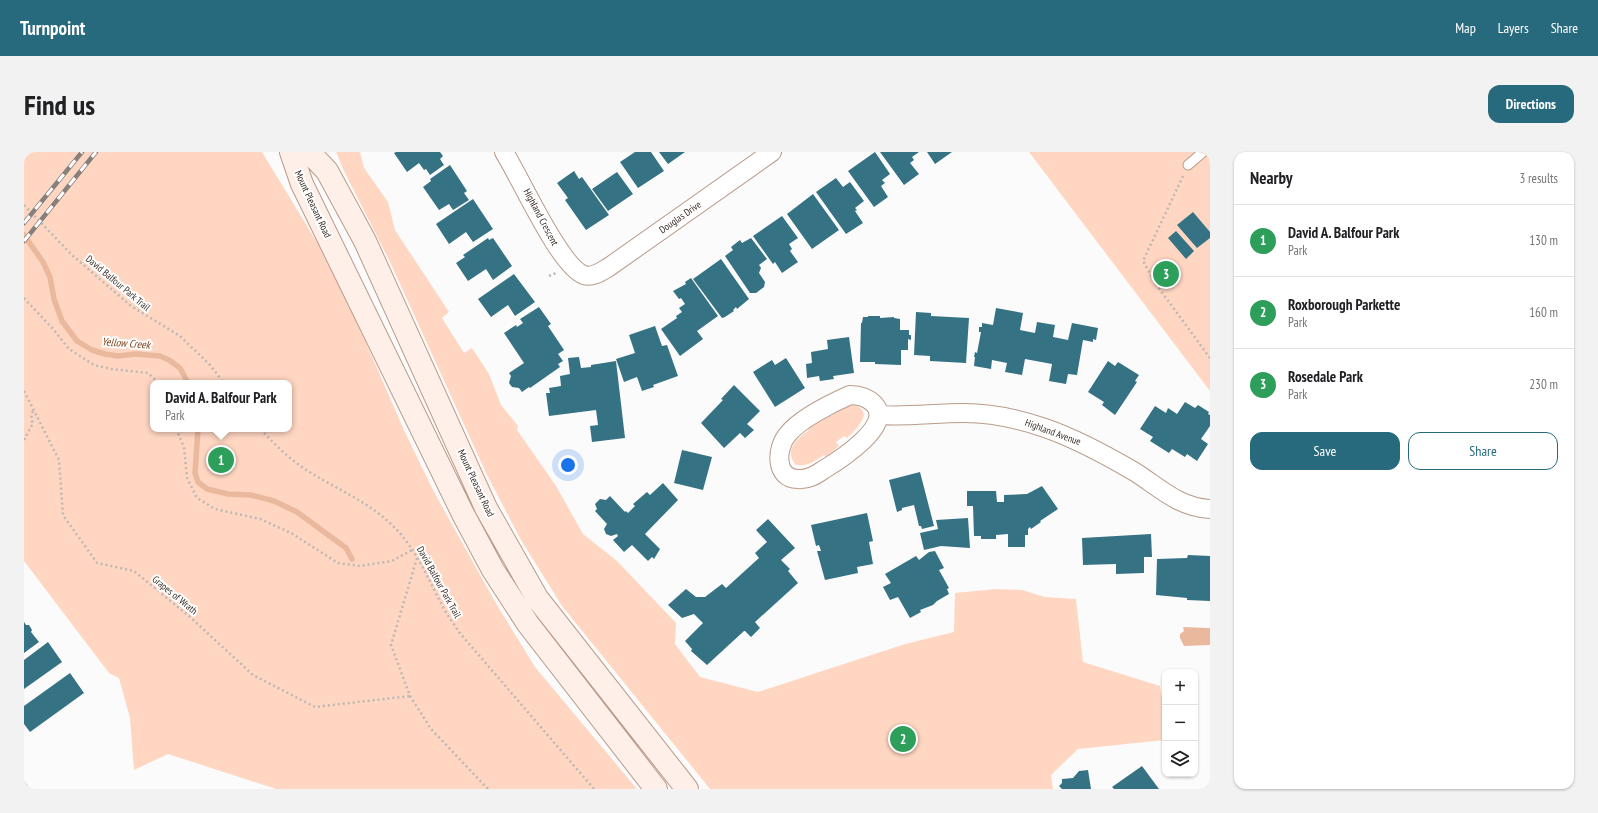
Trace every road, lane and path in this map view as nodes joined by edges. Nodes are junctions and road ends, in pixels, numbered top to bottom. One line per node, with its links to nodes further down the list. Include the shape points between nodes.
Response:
1 (291, 152): 25 (main road, Mount Pleasant Road, via 302,184 463,514 493,570 528,624)
2 (309, 152): 26 (main road, Mount Pleasant Road, via 327,171 365,241 486,508 538,598)
3 (504, 152): 8 (street, Highland Crescent, via 558,249 570,266)
4 (772, 152): 8 (street, Douglas Drive, via 609,267 595,274)
5 (1203, 152): 6 (lane)
6 (1188, 165): 10 (path, via 1143,261 1158,287)
7 (24, 205): 12 (path, David Balfour Park Trail, via 72,255 126,302 154,322 180,336)
8 (585, 275)
9 (24, 298): 11 (path, via 69,349 94,365 148,373)
10 (1210, 358)
11 (155, 380)
12 (222, 380)
13 (24, 391): 14 (path, Grapes of Wrath)
14 (33, 409): 18 (path, via 33,423); 22 (path, Grapes of Wrath, via 59,460 63,515 97,563 134,571 189,616 253,675 315,707)
15 (879, 415): 15 (street, via 876,406 859,395 850,395 834,402 798,424 782,442 779,456 783,471 797,479 808,478 820,472 872,432 878,423); 19 (street, Highland Avenue, via 901,417 965,413 1009,418 1044,427 1102,453 1172,498 1187,505)
16 (177, 432): 20 (path, via 184,447 186,478 197,498 215,509 260,519 291,533 338,562 360,566 392,561)
17 (264, 432): 20 (path, David Balfour Park Trail, via 272,442 305,468 379,514 394,526)
18 (24, 440)
19 (1210, 509)
20 (412, 550): 21 (path, David Balfour Park Trail)
21 (418, 558): 22 (path, via 391,645); 24 (path, David Balfour Park Trail, via 443,608 459,632)
22 (410, 696): 23 (path, via 431,729)
23 (488, 789)
24 (594, 789)
25 (656, 789)
26 (687, 789)

